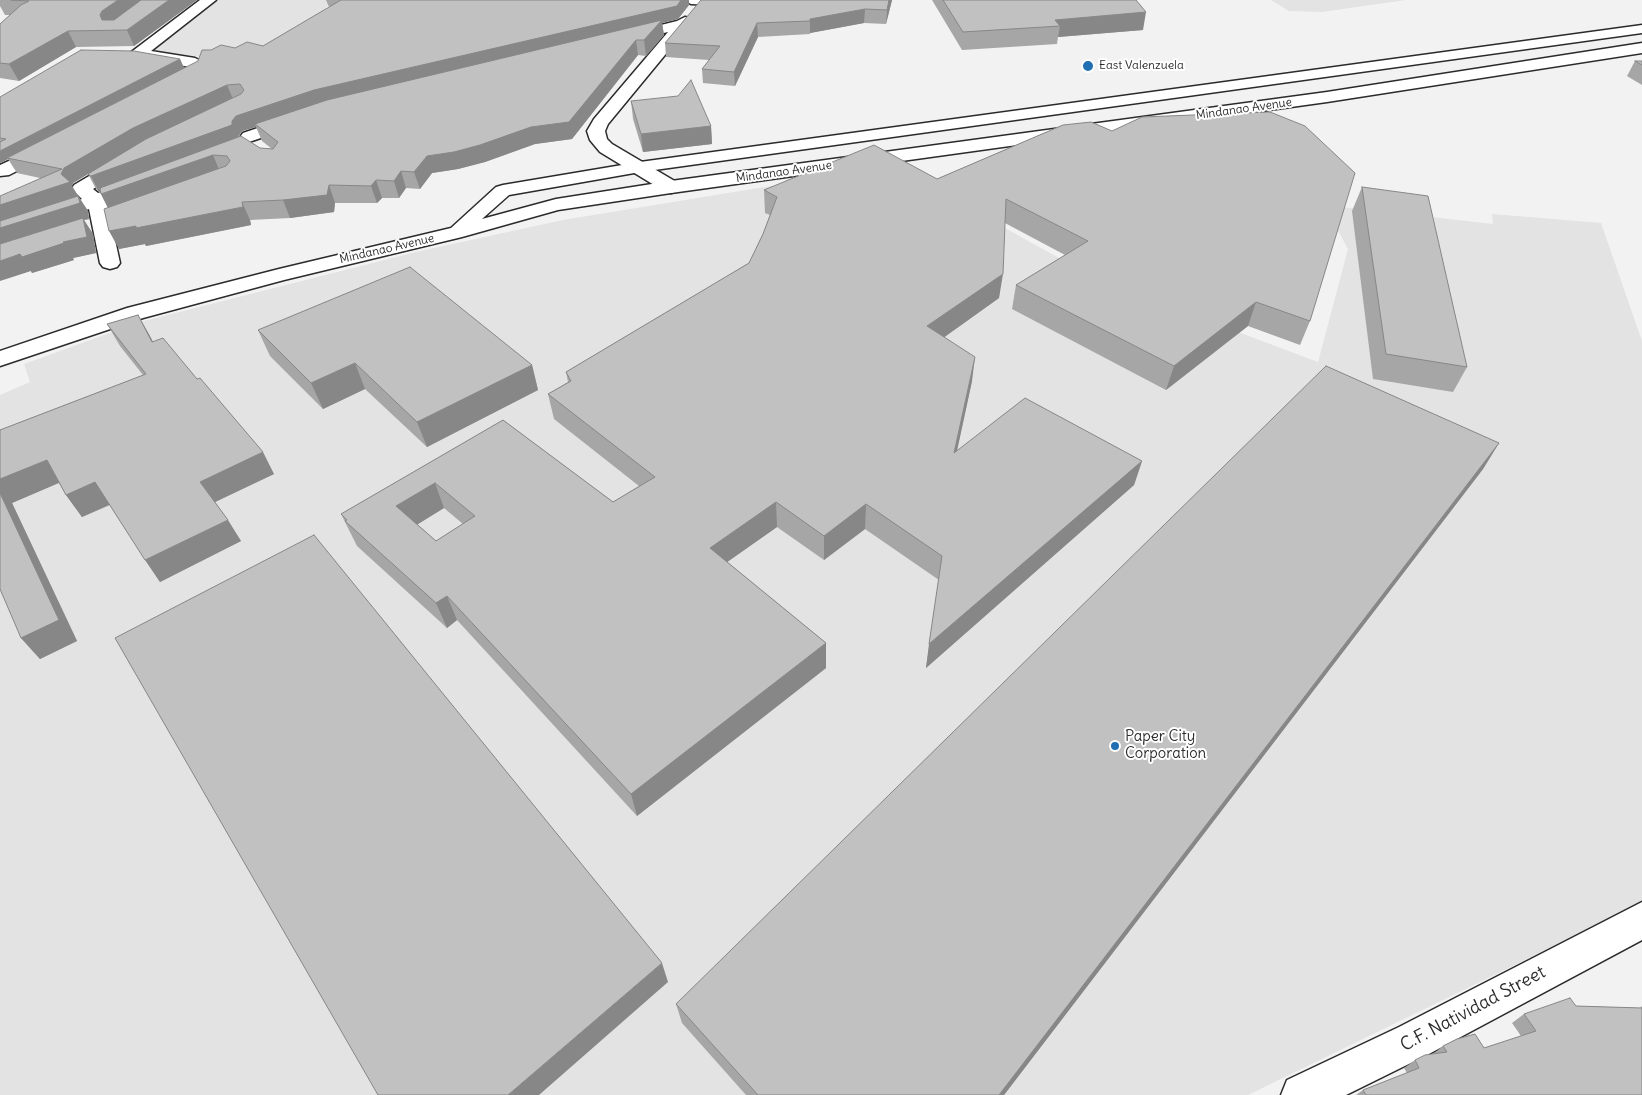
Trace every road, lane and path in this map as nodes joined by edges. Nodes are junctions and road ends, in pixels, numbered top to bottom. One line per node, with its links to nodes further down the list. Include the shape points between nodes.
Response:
1 (209, 0): 9 (main road)
2 (697, 1): 3 (main road); 4 (main road)
3 (750, 2)
4 (683, 24): 6 (main road); 19 (main road, via 596,131 598,140 606,148)
5 (1642, 29): 10 (main road, Mindanao Avenue)
6 (609, 42)
7 (1642, 48): 11 (main road, Mindanao Avenue)
8 (119, 52): 9 (main road)
9 (138, 53): 12 (main road, via 198,65 197,71)
10 (1405, 62): 11 (main road); 14 (main road, Mindanao Avenue)
11 (1437, 80): 17 (main road, Mindanao Avenue)
12 (156, 92)
13 (308, 116): 16 (main road)
14 (904, 131): 17 (main road); 19 (main road, Mindanao Avenue)
15 (64, 140): 20 (main road)
16 (246, 142)
17 (920, 153): 22 (main road, Mindanao Avenue)
18 (139, 154): 23 (main road, via 82,188)
19 (640, 167): 22 (main road); 25 (main road, Mindanao Avenue, via 503,191)
20 (3, 171)
21 (151, 181): 23 (main road)
22 (671, 187): 25 (main road, Mindanao Avenue, via 556,205)
23 (98, 201): 24 (main road); 26 (main road)
24 (34, 221)
25 (455, 233): 27 (main road, Mindanao Avenue, via 135,313)
26 (110, 263)
27 (0, 359)
28 (1638, 930): 29 (main road, C.F. Natividad Street)
29 (1302, 1095)

